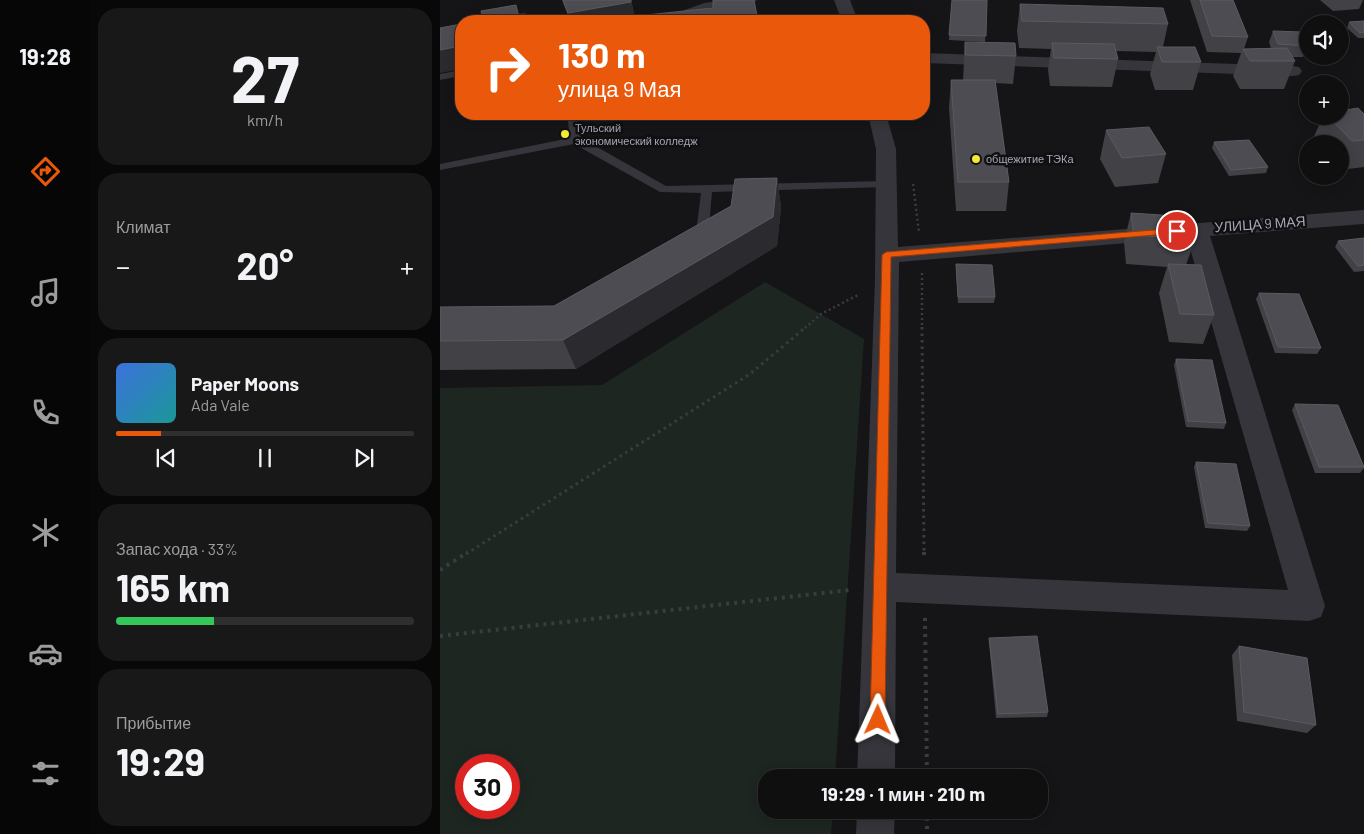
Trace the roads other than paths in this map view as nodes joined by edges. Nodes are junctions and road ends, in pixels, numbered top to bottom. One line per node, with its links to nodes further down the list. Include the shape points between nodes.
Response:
1 (753, 0): 3 (lane, via 707,5)
2 (842, 0): 4 (street)
3 (677, 15)
4 (848, 15)
5 (930, 58): 6 (street)
6 (1293, 71)
7 (455, 74): 8 (lane)
8 (440, 77)
9 (573, 120): 11 (lane)
10 (879, 120): 13 (street, via 886,148)
11 (576, 140): 12 (lane); 14 (lane, via 664,190)
12 (440, 167)
13 (886, 184): 14 (lane); 18 (street)
14 (707, 188): 17 (lane, via 703,227)
15 (1364, 217): 16 (street, УЛИЦА 9 МАЯ)
16 (1196, 229): 18 (street, УЛИЦА 9 МАЯ, via 921,252); 19 (street, via 1309,606)
17 (678, 242)
18 (887, 267): 19 (street)
19 (880, 587): 20 (street)
20 (876, 769)
21 (876, 819): 22 (street)
22 (875, 834)

